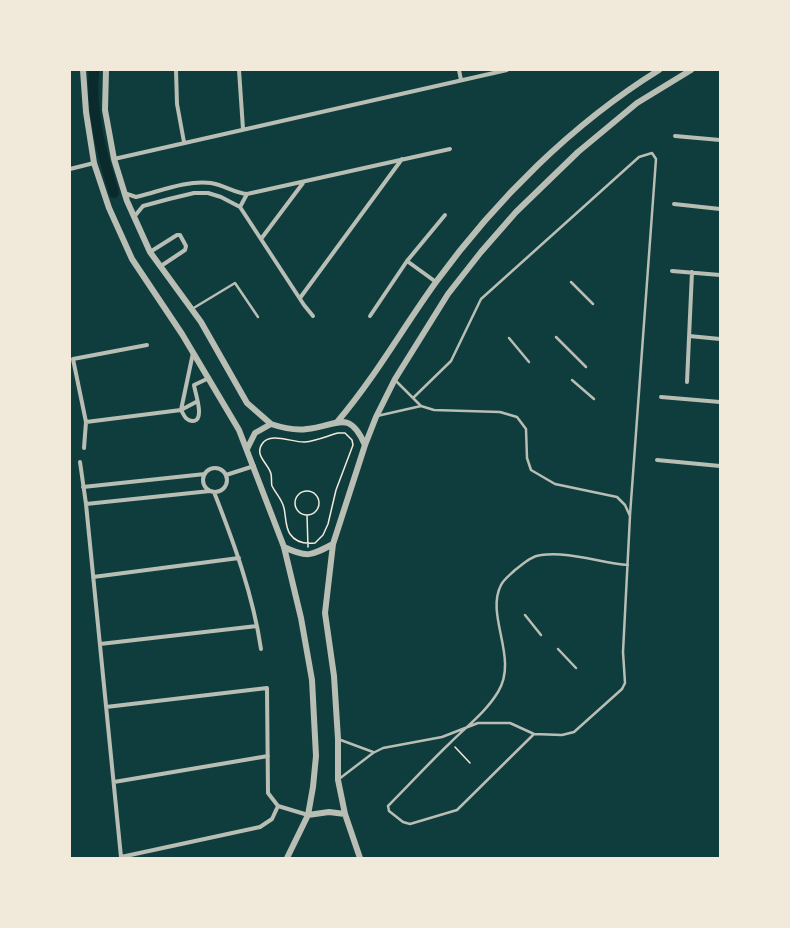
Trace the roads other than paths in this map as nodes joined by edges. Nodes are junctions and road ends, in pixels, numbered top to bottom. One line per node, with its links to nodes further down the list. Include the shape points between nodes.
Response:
1 (83, 70): 17 (street)
2 (106, 70): 15 (street, via 105,110)
3 (176, 70): 13 (street, via 177,104)
4 (240, 70): 10 (street)
5 (459, 70): 9 (street)
6 (507, 70): 9 (street)
7 (659, 70): 38 (street, via 638,83 567,138 504,200)
8 (691, 70): 55 (street, via 637,103 578,152 516,212 448,294)
9 (461, 80): 10 (street)
10 (243, 129): 13 (street)
11 (675, 136): 12 (street)
12 (720, 140)
13 (184, 142): 15 (street)
14 (450, 149): 16 (street)
15 (114, 159): 22 (street)
16 (402, 159): 19 (street); 40 (street)
17 (94, 163): 18 (street); 51 (street, via 109,208 132,259)
18 (70, 169)
19 (303, 182): 23 (street); 31 (street)
20 (185, 184): 21 (street); 23 (street, via 211,183 238,194); 24 (street)
21 (166, 189): 22 (street, via 136,197); 25 (street)
22 (124, 193): 30 (street)
23 (246, 194): 27 (street)
24 (188, 195): 25 (street); 27 (street, via 208,193)
25 (169, 199): 30 (street, via 143,206)
26 (674, 204): 28 (street)
27 (240, 207): 31 (street)
28 (720, 209)
29 (445, 215): 33 (street)
30 (134, 217): 32 (street)
31 (261, 239): 40 (street)
32 (150, 252): 34 (street); 34 (street, via 180,235 186,246 185,250)
33 (407, 261): 38 (street); 44 (street)
34 (161, 266): 42 (street)
35 (672, 271): 36 (street)
36 (692, 272): 37 (street); 46 (street)
37 (720, 275)
38 (436, 282): 68 (street, via 374,376)
39 (571, 282): 41 (lane)
40 (300, 298): 43 (street)
41 (593, 304)
42 (191, 309): 45 (lane, via 236,283); 70 (street, via 247,403)
43 (313, 316)
44 (370, 316)
45 (258, 317)
46 (689, 336): 49 (street); 57 (street)
47 (556, 337): 53 (lane)
48 (509, 338): 52 (lane)
49 (720, 339)
50 (146, 345): 69 (street, via 73,359)
51 (193, 351): 54 (street); 59 (street)
52 (529, 362)
53 (586, 367)
54 (209, 378): 58 (street); 73 (street)
55 (395, 379): 61 (lane); 67 (street)
56 (572, 380): 62 (lane)
57 (687, 382)
58 (194, 385): 59 (street); 63 (street)
59 (186, 386): 66 (street)
60 (661, 397): 64 (street)
61 (413, 398): 65 (lane); 83 (lane, via 451,361 481,299 639,157 652,153 656,159)
62 (594, 399)
63 (196, 402): 66 (street); 66 (street, via 200,411 195,421 186,419)
64 (720, 402)
65 (422, 406): 67 (lane); 83 (lane, via 434,410 500,412 517,417 526,429 527,458 531,470 554,484 617,497 625,505)
66 (181, 410): 69 (street)
67 (376, 417): 71 (street)
68 (338, 421): 70 (street, via 322,427 290,430); 71 (street, via 352,425 359,431)
69 (86, 422): 72 (street)
70 (271, 424): 73 (street, via 255,433)
71 (365, 445): 84 (street)
72 (84, 448)
73 (247, 449): 76 (street)
74 (657, 460): 77 (street)
75 (80, 462): 80 (street)
76 (254, 466): 79 (street); 85 (street)
77 (720, 466)
78 (205, 474): 79 (street, via 215,468); 80 (street); 81 (street, via 203,482 207,489)
79 (226, 475): 81 (street, via 225,486 219,491)
80 (83, 487): 82 (street)
81 (212, 491): 82 (street); 86 (street)
82 (86, 504): 88 (street)
83 (630, 516): 87 (lane)
84 (333, 544): 85 (street, via 308,555); 99 (street, via 325,613 334,676)
85 (284, 547): 106 (street, via 301,618 312,680 316,756 314,787)
86 (239, 558): 88 (street); 90 (street)
87 (628, 565): 97 (lane, via 584,557 541,555 523,564 505,579 498,592 496,612 505,657 504,673 498,692); 98 (lane, via 623,652 624,686 574,732 562,735)
88 (93, 577): 92 (street)
89 (525, 615): 91 (lane)
90 (257, 626): 92 (street); 93 (street)
91 (541, 635)
92 (100, 644): 96 (street)
93 (261, 649)
94 (558, 650): 95 (lane)
95 (576, 668)
96 (106, 707): 101 (street, via 267,688); 103 (street)
97 (467, 726): 98 (lane, via 478,723 510,723); 98 (lane, via 388,806 389,811 403,822 410,824 457,810); 100 (lane, via 442,737 391,745)
98 (534, 734)
99 (338, 739): 100 (lane); 102 (street)
100 (373, 753): 102 (lane)
101 (268, 756): 103 (street); 104 (street, via 268,793)
102 (338, 780): 105 (street)
103 (114, 782): 107 (street)
104 (278, 806): 106 (street); 107 (street, via 272,819 260,827)
105 (345, 814): 106 (street, via 329,812); 109 (street)
106 (308, 815): 108 (street)
107 (121, 857)
108 (287, 858)
109 (360, 858)

